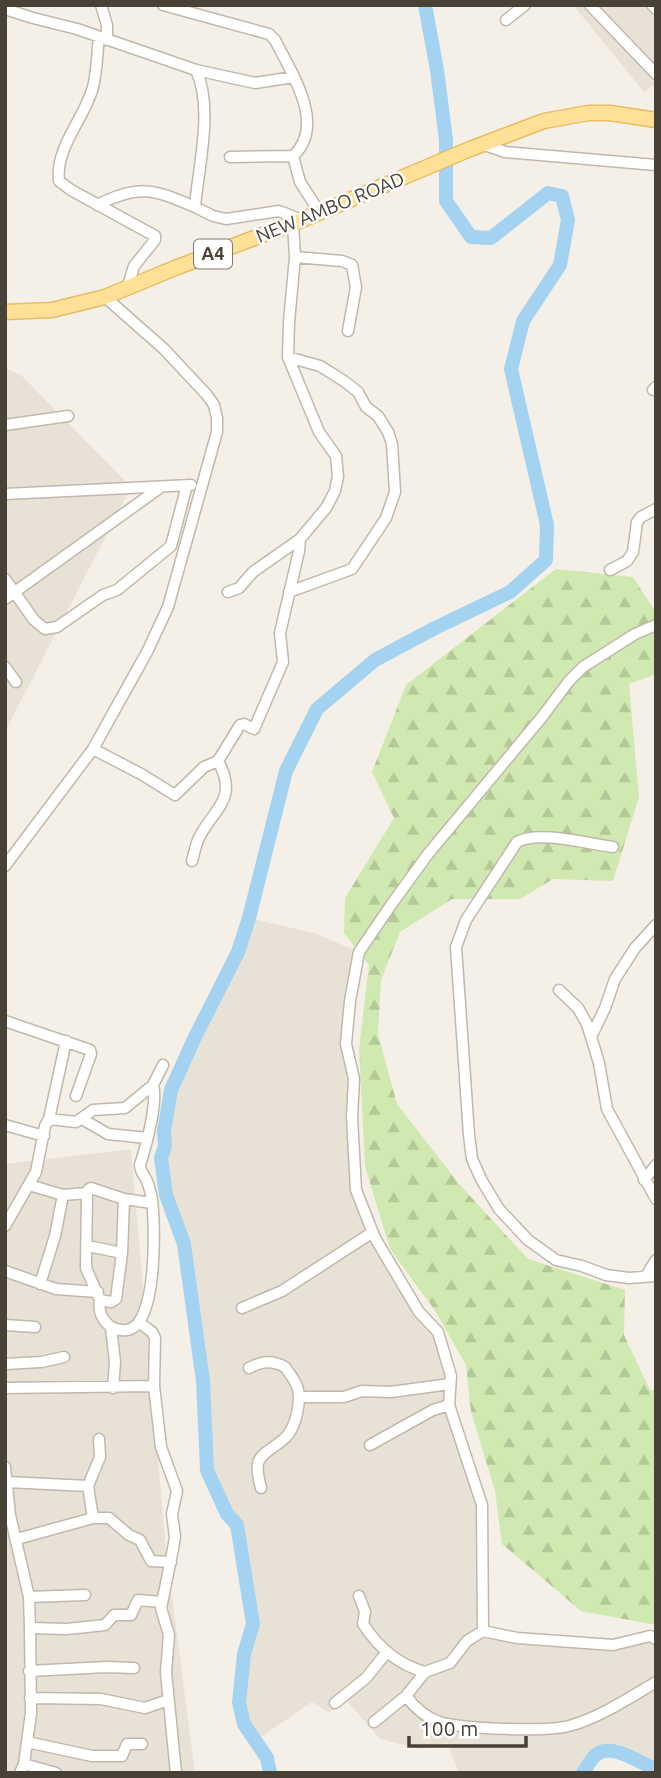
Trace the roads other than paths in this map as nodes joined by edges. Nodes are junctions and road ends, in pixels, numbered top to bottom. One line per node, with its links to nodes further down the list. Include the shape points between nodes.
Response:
1 (101, 5): 7 (street, via 107,25)
2 (163, 5): 10 (street, via 269,34)
3 (525, 5): 6 (street)
4 (590, 5): 9 (street)
5 (5, 9): 7 (street)
6 (506, 20)
7 (103, 39): 8 (street); 16 (street, via 93,86 58,172 62,184)
8 (195, 70): 10 (street, via 254,83); 17 (street, via 204,125)
9 (656, 74)
10 (294, 77): 13 (street, via 306,102 306,114 305,142)
11 (656, 120): 12 (main road, NEW AMBO ROAD / A4, via 588,113 544,121)
12 (476, 147): 15 (street); 18 (main road, NEW AMBO ROAD / A4)
13 (293, 156): 14 (street); 18 (street, via 300,182)
14 (230, 157)
15 (656, 165)
16 (97, 205): 17 (street, via 139,190 166,194); 21 (street, via 155,236 134,266)
17 (195, 207): 19 (street, via 226,219 279,211)
18 (320, 213): 19 (main road, NEW AMBO ROAD / A4)
19 (298, 222): 20 (street); 21 (main road, NEW AMBO ROAD / A4)
20 (295, 257): 24 (street, via 352,265 356,287); 25 (street)
21 (127, 289): 22 (main road, NEW AMBO ROAD / A4)
22 (105, 297): 23 (main road, NEW AMBO ROAD / A4, via 52,310); 29 (street, via 164,349 214,405 217,432)
23 (5, 312)
24 (348, 331)
25 (288, 356): 33 (street, via 319,432 338,464 335,491); 38 (street, via 320,366 358,392 388,432 395,484 386,518 352,569)
26 (68, 416): 27 (street)
27 (5, 425)
28 (187, 485): 29 (street); 30 (street); 36 (street, via 171,546 117,590 50,629 34,620)
29 (203, 485): 43 (street, via 167,607)
30 (161, 487): 31 (street); 36 (street)
31 (5, 494)
32 (656, 509): 34 (street, via 637,522 633,552)
33 (300, 539): 37 (street); 38 (street)
34 (610, 570)
35 (5, 579): 36 (street)
36 (15, 592): 39 (street)
37 (228, 592)
38 (289, 592): 44 (street, via 280,632 283,662 254,729 240,724)
39 (5, 599)
40 (656, 625): 70 (street, via 583,667 569,681 428,854 359,952 346,1044 354,1079 356,1190)
41 (5, 667): 42 (street)
42 (16, 682)
43 (93, 749): 44 (street, via 175,795 204,767); 47 (street)
44 (218, 761): 46 (street, via 223,771 223,804 198,839)
45 (613, 847): 75 (street, via 531,836 517,842 466,920 456,947 472,1159 499,1209 528,1240 556,1260 606,1275)
46 (192, 861)
47 (5, 866)
48 (656, 925): 51 (street, via 615,979)
49 (559, 990): 51 (street, via 578,1008)
50 (5, 1021): 52 (street)
51 (591, 1037): 62 (street, via 607,1110)
52 (66, 1041): 55 (street, via 91,1052); 56 (street)
53 (163, 1065): 54 (street)
54 (153, 1085): 57 (street, via 125,1108 93,1110); 60 (street)
55 (76, 1096)
56 (49, 1119): 57 (street); 59 (street)
57 (82, 1119): 60 (street, via 108,1134)
58 (5, 1125): 59 (street)
59 (44, 1136): 63 (street)
60 (147, 1138): 68 (street, via 140,1170 148,1181)
61 (656, 1165): 62 (street)
62 (644, 1181): 67 (street)
63 (29, 1185): 65 (street); 69 (street)
64 (87, 1194): 65 (street); 66 (street, via 91,1188); 71 (street)
65 (63, 1195): 76 (street)
66 (124, 1199): 68 (street); 72 (street)
67 (656, 1199)
68 (152, 1203): 79 (street, via 151,1287)
69 (5, 1226)
70 (373, 1232): 78 (street, via 282,1291); 86 (street, via 419,1312 438,1332)
71 (88, 1246): 72 (street); 77 (street, via 86,1268)
72 (122, 1252): 77 (street, via 116,1299 110,1302)
73 (656, 1260): 75 (street)
74 (5, 1271): 76 (street)
75 (651, 1276)
76 (40, 1284): 77 (street)
77 (99, 1296): 82 (street, via 100,1312)
78 (242, 1308)
79 (141, 1323): 82 (street, via 126,1330); 87 (street, via 155,1338)
80 (5, 1325): 81 (street)
81 (35, 1327)
82 (111, 1328): 89 (street)
83 (64, 1357): 84 (street)
84 (5, 1364)
85 (249, 1368): 90 (street, via 260,1362 285,1367)
86 (450, 1384): 90 (street, via 362,1391 344,1397); 91 (street)
87 (154, 1386): 89 (street); 100 (street, via 161,1447 177,1491)
88 (5, 1388): 89 (street)
89 (113, 1388)
90 (300, 1397): 97 (street, via 291,1430 259,1461)
91 (449, 1405): 93 (street); 106 (street, via 482,1504)
92 (99, 1439): 96 (street, via 100,1457)
93 (370, 1445)
94 (5, 1467): 95 (street)
95 (7, 1482): 96 (street); 99 (street)
96 (88, 1486): 98 (street)
97 (261, 1488)
98 (93, 1518): 99 (street); 100 (street, via 109,1518 140,1540 151,1561)
99 (17, 1539): 103 (street)
100 (171, 1562): 104 (street)
101 (85, 1595): 103 (street)
102 (359, 1596): 108 (street, via 365,1612 363,1624)
103 (29, 1597): 105 (street)
104 (162, 1602): 105 (street, via 138,1600 131,1615 114,1615 105,1625); 115 (street, via 169,1635)
105 (30, 1628): 110 (street)
106 (483, 1632): 107 (street, via 517,1639 613,1645 650,1636); 111 (street, via 467,1641 450,1663)
107 (656, 1639)
108 (387, 1652): 111 (street, via 406,1667); 116 (street, via 366,1678)
109 (134, 1668): 110 (street)
110 (29, 1671): 114 (street)
111 (425, 1672): 113 (street)
112 (656, 1682): 113 (street, via 586,1720 547,1730 438,1722 416,1709)
113 (406, 1696): 117 (street)
114 (30, 1698): 115 (street, via 101,1699 145,1708); 118 (street)
115 (168, 1700): 122 (street)
116 (335, 1703)
117 (374, 1722)
118 (27, 1742): 119 (street, via 92,1756 122,1756 127,1744); 120 (street)
119 (142, 1744)
120 (22, 1769): 121 (street)
121 (55, 1773)
122 (176, 1773)

